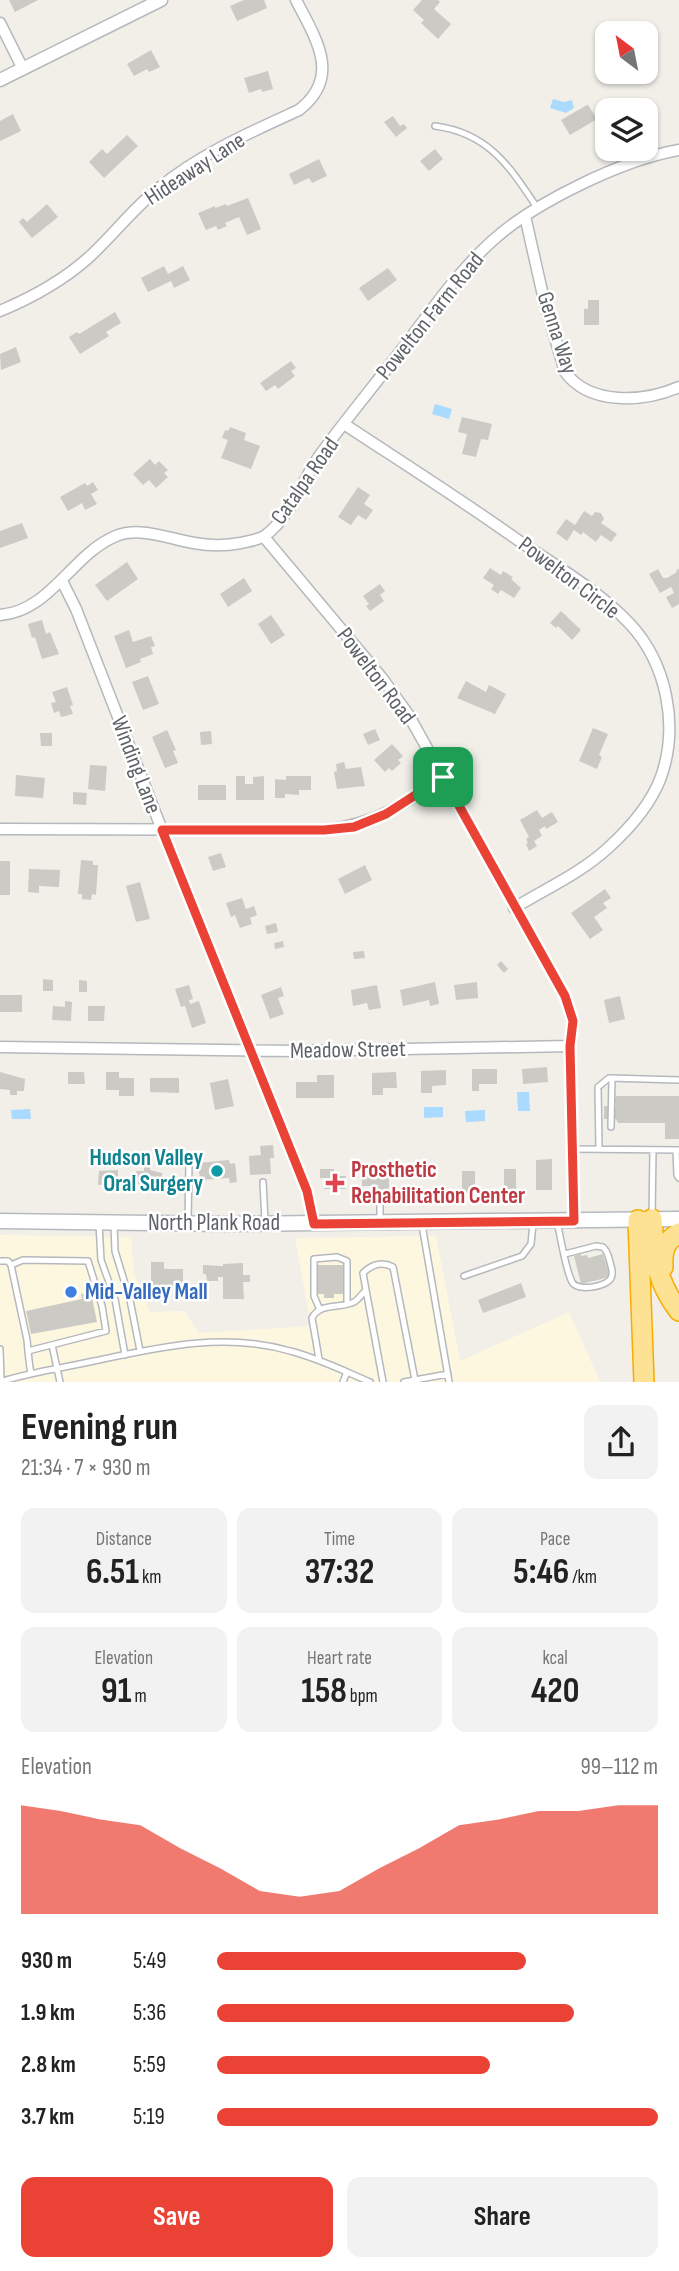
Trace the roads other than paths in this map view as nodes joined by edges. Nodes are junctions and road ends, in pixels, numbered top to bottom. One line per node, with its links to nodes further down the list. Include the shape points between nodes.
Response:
1 (161, 0): 4 (street)
2 (296, 0): 10 (street, Hideaway Lane, via 322,57 322,79 310,101 162,185 67,275)
3 (0, 23): 4 (street)
4 (23, 69): 5 (street)
5 (0, 80)
6 (435, 126): 8 (lane, via 453,128 501,156)
7 (679, 150): 8 (street, Powelton Farm Road, via 619,168)
8 (538, 209): 9 (street, Powelton Farm Road)
9 (525, 216): 11 (street, Genna Way, via 558,348 572,382 600,395 621,398); 12 (street, Powelton Farm Road, via 462,271)
10 (0, 311)
11 (679, 387)
12 (344, 424): 13 (street, Catalpa Road, via 321,453 289,510); 19 (street, Powelton Circle, via 603,599 641,638 666,688 667,754 661,779 645,807 593,860)
13 (264, 537): 14 (street, Catalpa Road, via 221,546 160,535 123,534 103,542); 16 (street, Powelton Road, via 382,678)
14 (62, 581): 15 (street, Catalpa Road, via 22,610); 18 (street, Winding Lane)
15 (0, 615)
16 (443, 777): 18 (street, via 386,814 354,827); 19 (street, Powelton Road)
17 (0, 829): 18 (street)
18 (162, 830): 22 (street, Winding Lane)
19 (514, 908): 20 (street, Powelton Road, via 565,996 573,1021)
20 (570, 1046): 22 (street, Meadow Street); 26 (street, Powelton Road)
21 (0, 1048): 22 (street, Meadow Street)
22 (251, 1051): 46 (street, Winding Lane, via 307,1191)
23 (612, 1079): 24 (lane); 25 (lane); 27 (lane, via 598,1087)
24 (679, 1080)
25 (611, 1127)
26 (573, 1149): 27 (lane); 39 (street, Powelton Road)
27 (599, 1149): 28 (lane)
28 (653, 1150): 29 (lane); 36 (lane)
29 (678, 1150): 31 (lane)
30 (189, 1162): 44 (lane)
31 (679, 1178)
32 (263, 1182): 45 (lane)
33 (380, 1204): 40 (lane)
34 (679, 1219): 36 (main road, North Plank Road)
35 (557, 1220): 38 (main road, North Plank Road); 39 (main road, North Plank Road); 48 (lane)
36 (645, 1220): 39 (main road, North Plank Road); 54 (highway, via 658,1273); 74 (highway)
37 (0, 1221): 42 (main road, North Plank Road)
38 (533, 1221): 41 (main road, North Plank Road); 51 (lane, via 531,1244 522,1256)
39 (574, 1221)
40 (380, 1222): 41 (main road, North Plank Road); 46 (main road, North Plank Road)
41 (422, 1222): 65 (lane)
42 (99, 1223): 43 (main road, North Plank Road); 60 (lane, via 101,1260 115,1299)
43 (114, 1223): 44 (main road, North Plank Road); 58 (lane, via 115,1251)
44 (188, 1224): 45 (main road, North Plank Road)
45 (266, 1224): 46 (main road, North Plank Road)
46 (314, 1224)
47 (679, 1233): 54 (highway, via 668,1241 663,1255 666,1283)
48 (565, 1254): 48 (lane, via 572,1282 581,1289 611,1279 608,1252 603,1247)
49 (0, 1261): 50 (lane)
50 (11, 1265): 56 (lane, via 23,1260 88,1261 106,1331); 57 (lane)
51 (464, 1276)
52 (366, 1290): 53 (lane); 66 (lane, via 363,1273 370,1266 393,1267); 71 (lane)
53 (347, 1304): 55 (lane); 55 (lane, via 347,1261 314,1259 314,1296)
54 (676, 1306)
55 (320, 1310): 61 (lane, via 312,1318)
56 (52, 1345): 57 (lane); 62 (lane)
57 (27, 1351): 64 (lane)
58 (140, 1352): 60 (lane); 61 (lane, via 213,1341 250,1343)
59 (0, 1353): 67 (lane)
60 (125, 1355): 62 (lane)
61 (319, 1360): 63 (lane)
62 (59, 1368): 64 (lane); 68 (lane)
63 (347, 1372): 69 (lane); 70 (lane)
64 (31, 1374): 67 (lane)
65 (448, 1374): 66 (lane); 73 (lane)
66 (415, 1380): 72 (lane)
67 (1, 1381)
68 (61, 1382)
69 (343, 1382)
70 (370, 1382)
71 (383, 1382)
72 (404, 1382)
73 (449, 1382)
74 (644, 1382)

